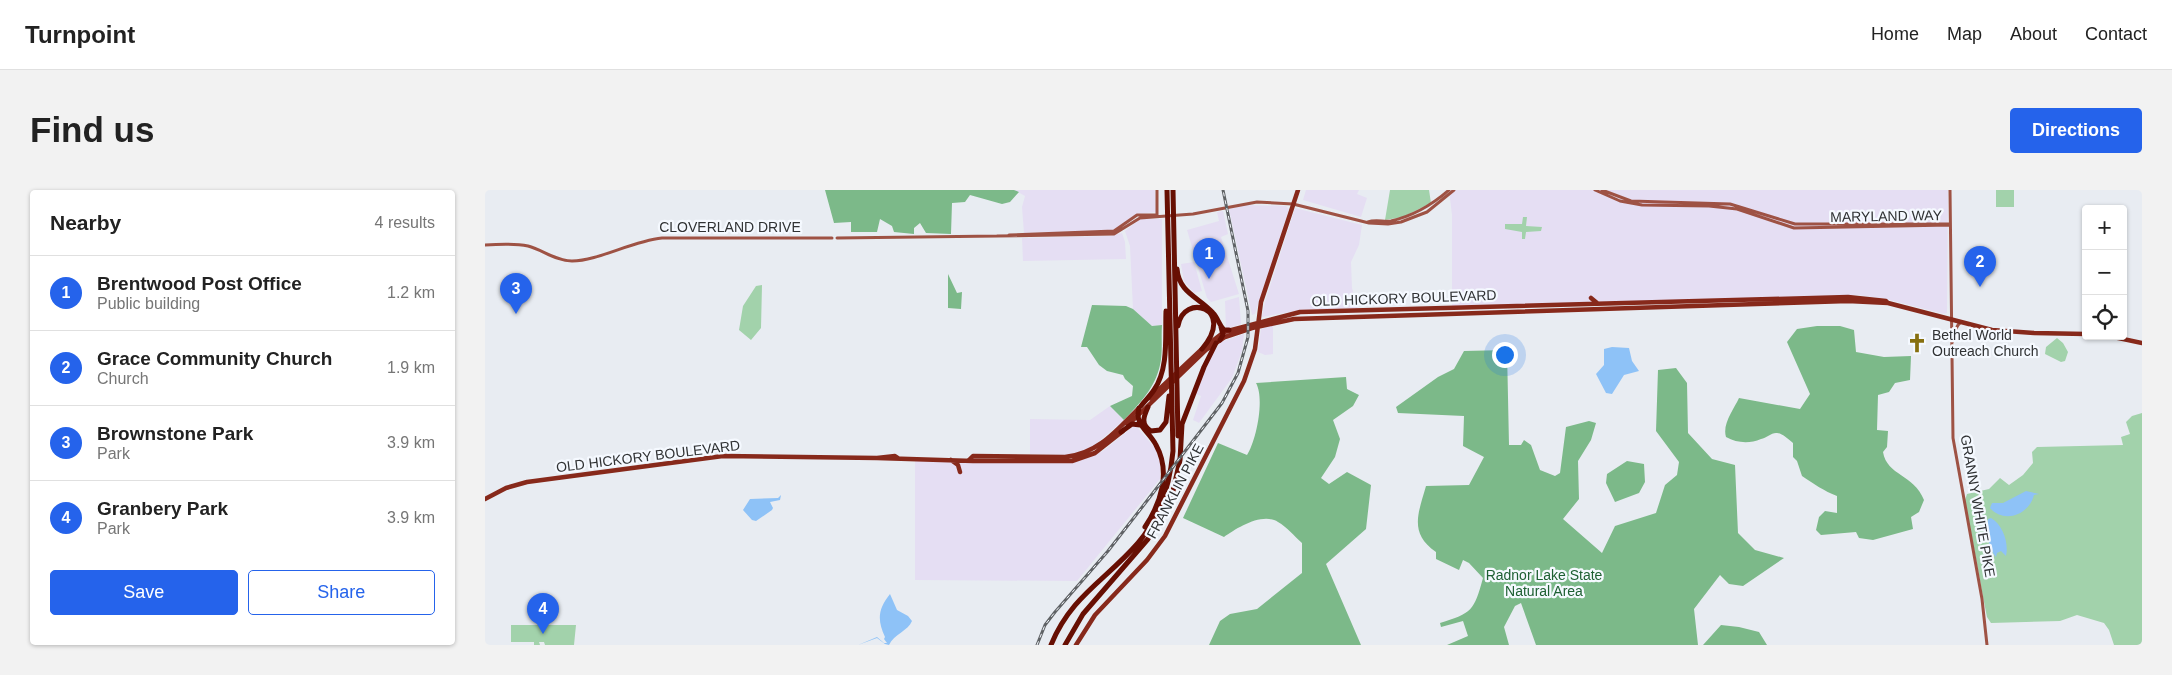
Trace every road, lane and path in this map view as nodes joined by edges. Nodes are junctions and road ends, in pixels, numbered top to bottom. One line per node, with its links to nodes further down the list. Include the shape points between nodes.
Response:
1 (1157, 190): 13 (main road)
2 (1167, 190): 12 (highway)
3 (1173, 190): 12 (highway)
4 (1298, 190): 10 (main road, FRANKLIN PIKE)
5 (1449, 190): 14 (main road, via 1425,208)
6 (1454, 190): 14 (main road, via 1427,212)
7 (1595, 190): 11 (main road, MARYLAND WAY, via 1624,202)
8 (1602, 190): 11 (main road, MARYLAND WAY, via 1631,201)
9 (1950, 190): 16 (main road, GRANNY WHITE PIKE)
10 (1293, 204): 13 (main road, CLOVERLAND DRIVE, via 1257,202 1193,214); 14 (main road, via 1352,220 1383,224); 24 (main road, FRANKLIN PIKE)
11 (1662, 204): 16 (main road, MARYLAND WAY, via 1725,205 1794,228)
12 (1171, 210): 15 (highway)
13 (1157, 216): 17 (main road, CLOVERLAND DRIVE, via 1137,219 1116,234 662,238 570,261 522,245)
14 (1400, 220)
15 (1171, 221): 18 (highway); 26 (highway, via 1181,284 1215,314); 29 (highway)
16 (1950, 225): 22 (main road, GRANNY WHITE PIKE)
17 (485, 244)
18 (1169, 271): 34 (highway); 35 (highway, via 1163,366 1154,390)
19 (1591, 298): 20 (main road)
20 (1598, 304): 21 (main road, OLD HICKORY BOULEVARD); 24 (main road, OLD HICKORY BOULEVARD, via 1300,312)
21 (1643, 305): 22 (main road, OLD HICKORY BOULEVARD, via 1861,298 1886,301); 24 (main road, OLD HICKORY BOULEVARD, via 1309,317)
22 (1951, 320): 23 (main road, OLD HICKORY BOULEVARD); 31 (main road, GRANNY WHITE PIKE)
23 (1960, 323): 27 (main road, OLD HICKORY BOULEVARD, via 2010,332); 31 (main road)
24 (1255, 325): 25 (main road, OLD HICKORY BOULEVARD); 48 (main road, FRANKLIN PIKE, via 1255,350 1249,370 1168,532 1151,556 1095,615)
25 (1244, 328): 26 (main road, OLD HICKORY BOULEVARD); 30 (main road, OLD HICKORY BOULEVARD)
26 (1224, 330): 30 (highway); 33 (main road, OLD HICKORY BOULEVARD)
27 (2082, 334)
28 (2127, 340): 32 (main road)
29 (1176, 341): 33 (highway, via 1181,315 1189,308 1202,308 1212,316 1215,329); 40 (highway)
30 (1218, 341): 36 (main road, OLD HICKORY BOULEVARD); 40 (highway, via 1189,404)
31 (1953, 341): 49 (main road, GRANNY WHITE PIKE, via 1953,438 1982,599)
32 (2142, 343)
33 (1201, 349): 35 (main road, OLD HICKORY BOULEVARD)
34 (1170, 356): 36 (highway, via 1167,421 1161,429 1152,431 1145,425 1143,418); 44 (highway, via 1173,451)
35 (1140, 407): 37 (highway); 42 (main road, OLD HICKORY BOULEVARD, via 1089,452 1073,456 973,456)
36 (1148, 407): 37 (main road, OLD HICKORY BOULEVARD)
37 (1138, 416): 38 (highway); 39 (main road, OLD HICKORY BOULEVARD)
38 (1141, 426): 39 (highway, via 1133,424); 44 (highway, via 1154,441 1162,461)
39 (1121, 432): 42 (main road, OLD HICKORY BOULEVARD, via 1095,453 1080,459)
40 (1180, 446): 47 (highway, via 1171,500 1148,539 1083,614)
41 (950, 459): 42 (main road, OLD HICKORY BOULEVARD); 43 (main road, via 959,466); 45 (main road, OLD HICKORY BOULEVARD, via 751,455 697,458 527,482)
42 (969, 460)
43 (960, 472)
44 (1164, 489): 46 (highway, via 1145,527 1074,605)
45 (485, 499)
46 (1051, 645)
47 (1065, 645)
48 (1076, 645)
49 (1987, 645)

